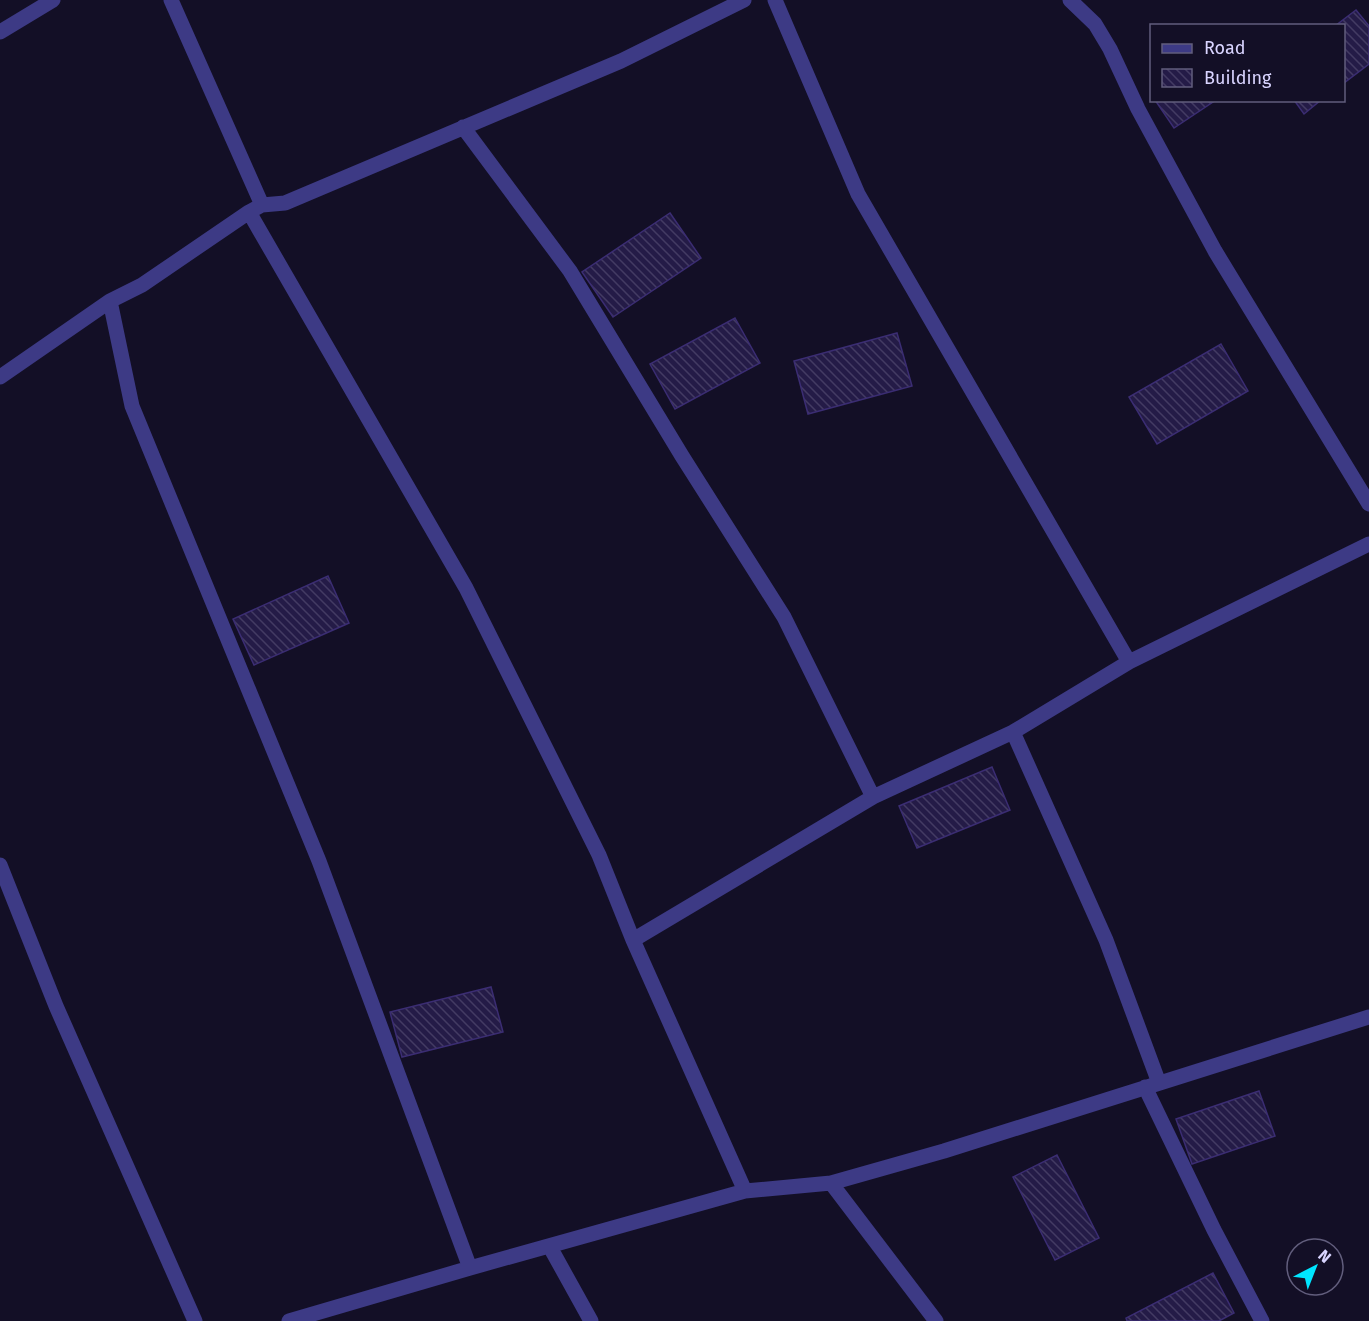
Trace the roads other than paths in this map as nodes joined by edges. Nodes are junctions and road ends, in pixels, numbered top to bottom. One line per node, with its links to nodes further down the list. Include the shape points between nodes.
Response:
1 (53, 0): 6 (street)
2 (171, 0): 8 (street)
3 (744, 0): 7 (street, via 621,61)
4 (775, 0): 13 (street, via 858,194)
5 (1070, 0): 11 (street, via 1095,24 1110,49 1215,251)
6 (0, 32)
7 (463, 127): 8 (street, via 285,203); 15 (street, via 570,271 784,617)
8 (255, 208): 9 (street, via 142,285); 17 (street, via 466,588 599,855)
9 (110, 301): 10 (street); 23 (street, via 132,406 319,861)
10 (0, 377)
11 (1369, 504)
12 (1369, 544): 13 (street)
13 (1129, 662): 14 (street)
14 (1013, 732): 15 (street); 19 (street, via 1106,940)
15 (873, 797): 17 (street)
16 (0, 865): 24 (street, via 56,1006)
17 (633, 940): 21 (street)
18 (1369, 1017): 19 (street)
19 (1152, 1085): 20 (street); 28 (street, via 1214,1230)
20 (831, 1183): 21 (street); 27 (street)
21 (745, 1191): 22 (street)
22 (550, 1246): 23 (street); 26 (street)
23 (470, 1268): 25 (street)
24 (195, 1321)
25 (289, 1321)
26 (591, 1321)
27 (936, 1321)
28 (1262, 1321)

